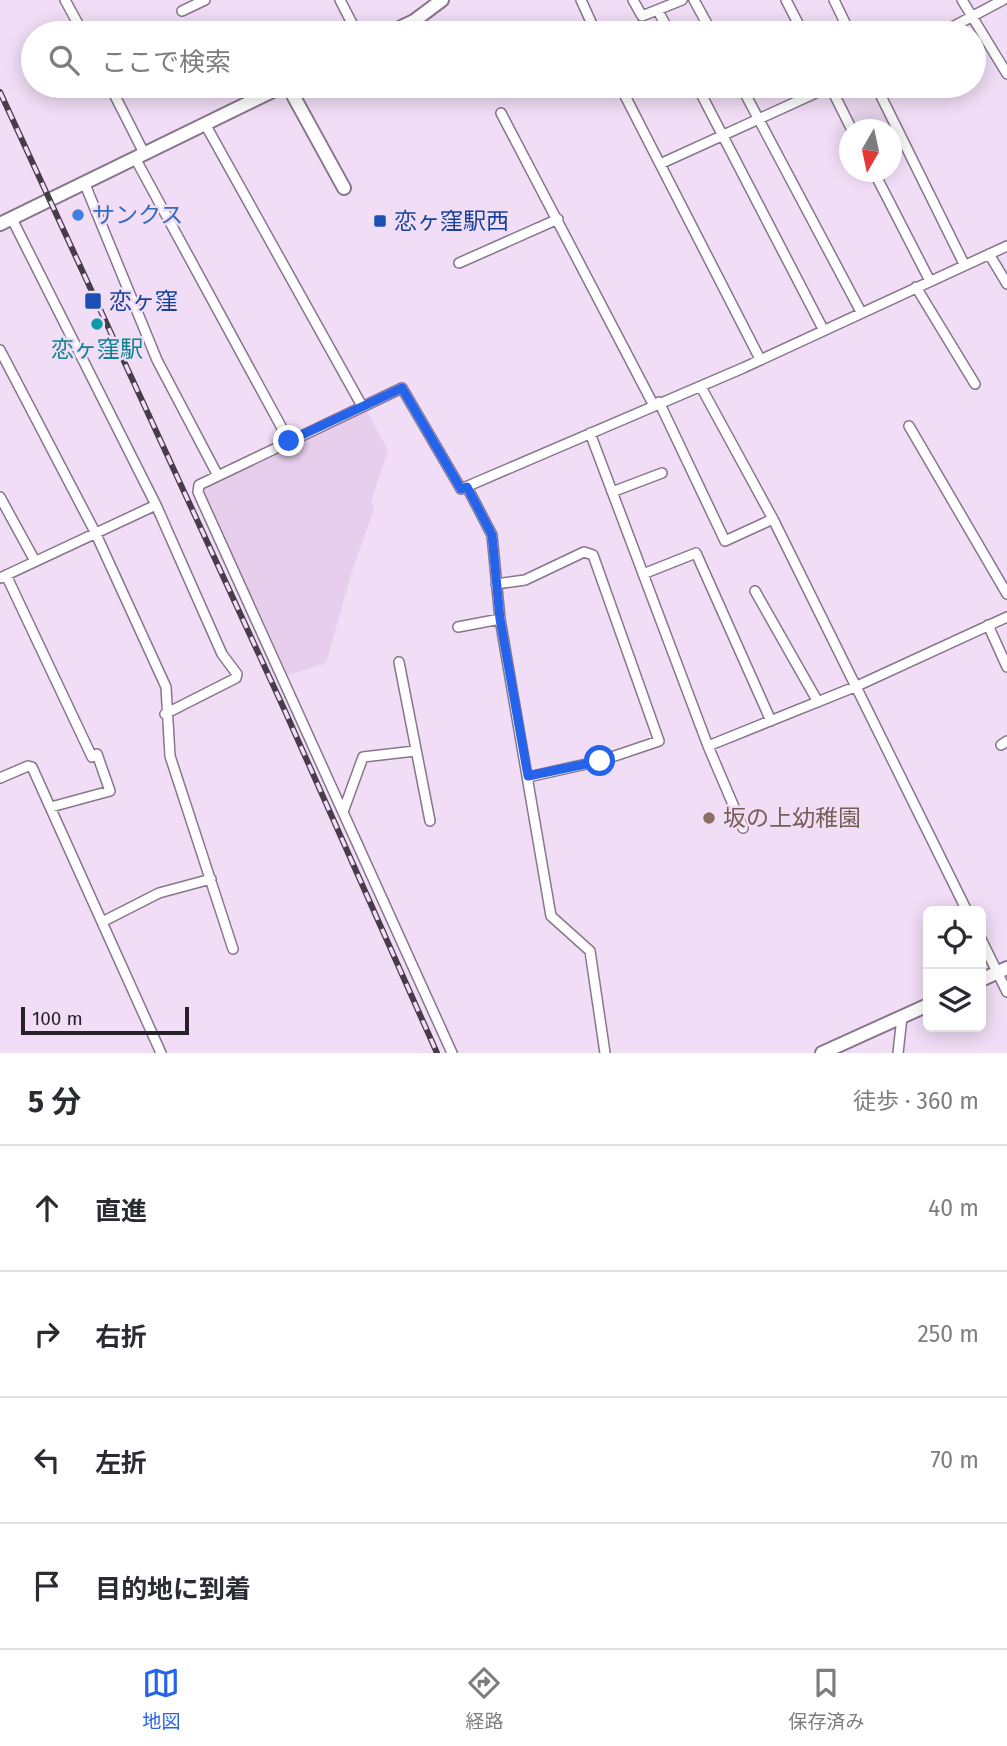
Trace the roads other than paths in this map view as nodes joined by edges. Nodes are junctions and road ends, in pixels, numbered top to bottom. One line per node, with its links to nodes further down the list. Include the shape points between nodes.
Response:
1 (67, 0): 16 (street)
2 (205, 0): 13 (street)
3 (340, 0): 17 (street)
4 (442, 0): 18 (main road)
5 (581, 0): 19 (street)
6 (634, 0): 14 (street, via 642,16)
7 (682, 0): 14 (street)
8 (694, 0): 21 (street)
9 (786, 0): 22 (street)
10 (834, 0): 23 (street)
11 (962, 0): 15 (street)
12 (1003, 0): 15 (street)
13 (182, 11)
14 (658, 11): 20 (street)
15 (973, 18): 24 (street); 25 (street)
16 (77, 21)
17 (351, 21)
18 (414, 21)
19 (591, 21)
20 (663, 21)
21 (705, 21)
22 (797, 21)
23 (844, 21)
24 (967, 21)
25 (975, 21)
26 (986, 39): 27 (street)
27 (1007, 74)
28 (115, 98): 42 (street)
29 (260, 98): 40 (main road)
30 (293, 98): 46 (main road)
31 (626, 98): 43 (street)
32 (703, 98): 41 (street)
33 (748, 98): 38 (street)
34 (803, 98): 38 (street)
35 (836, 98): 39 (street)
36 (882, 98): 52 (street)
37 (501, 113): 47 (street)
38 (759, 118): 41 (street); 56 (street)
39 (846, 119)
40 (205, 124): 42 (main road); 63 (street)
41 (722, 135): 43 (street); 57 (street)
42 (140, 156): 45 (main road); 66 (street)
43 (660, 164): 59 (street)
44 (879, 182): 53 (street)
45 (84, 183): 48 (main road); 67 (street, via 157,360)
46 (344, 188)
47 (558, 219): 51 (street); 62 (street)
48 (6, 222): 72 (street)
49 (1007, 246): 50 (street)
50 (989, 254): 52 (street); 54 (street)
51 (459, 263)
52 (964, 264): 53 (street)
53 (930, 281): 55 (street)
54 (1007, 284)
55 (916, 287): 56 (street); 60 (street)
56 (861, 312): 57 (street)
57 (823, 329): 59 (street)
58 (0, 350): 74 (street)
59 (760, 359): 61 (street)
60 (975, 384)
61 (701, 387): 62 (street); 73 (street)
62 (656, 403): 65 (street); 73 (street, via 725,541)
63 (362, 406): 66 (street); 69 (street, via 402,388 461,489)
64 (909, 426): 80 (street)
65 (590, 433): 69 (street); 70 (street)
66 (289, 441): 67 (street)
67 (217, 474): 96 (street, via 199,485 198,492)
68 (662, 474): 70 (street)
69 (467, 487): 78 (street, via 492,535)
70 (612, 492): 76 (street)
71 (0, 497): 75 (street)
72 (156, 505): 74 (street); 89 (street, via 222,654 237,674)
73 (772, 519): 87 (street)
74 (95, 532): 75 (street); 89 (street, via 166,687)
75 (34, 561): 77 (street)
76 (643, 573): 90 (street, via 696,553); 91 (street)
77 (3, 577): 95 (street, via 92,757 97,754 110,791)
78 (496, 584): 82 (street); 93 (street, via 525,580 584,552 593,555 659,741 600,761)
79 (755, 591): 88 (street)
80 (1007, 594)
81 (1007, 617): 83 (street)
82 (500, 619): 84 (street); 93 (street)
83 (988, 625): 86 (street); 87 (street)
84 (458, 627)
85 (399, 662): 92 (street)
86 (1007, 667)
87 (858, 686): 88 (street); 100 (street)
88 (818, 702): 90 (street)
89 (165, 714): 99 (street, via 170,756)
90 (771, 721): 91 (street)
91 (708, 746): 98 (street)
92 (415, 751): 96 (street, via 363,757); 97 (street)
93 (528, 776): 111 (street, via 551,916 590,951)
94 (0, 778): 95 (street, via 32,767)
95 (51, 807): 101 (street)
96 (343, 812): 110 (street)
97 (430, 821)
98 (743, 828)
99 (211, 879): 101 (street, via 159,894); 103 (street)
100 (965, 906)
101 (104, 921): 109 (street)
102 (986, 946): 104 (street)
103 (233, 949)
104 (1002, 970): 105 (main road); 106 (street)
105 (986, 978)
106 (1007, 992)
107 (923, 1007): 108 (main road)
108 (902, 1017): 112 (main road); 113 (street)
109 (162, 1053)
110 (452, 1053)
111 (605, 1053)
112 (822, 1053)
113 (898, 1053)

